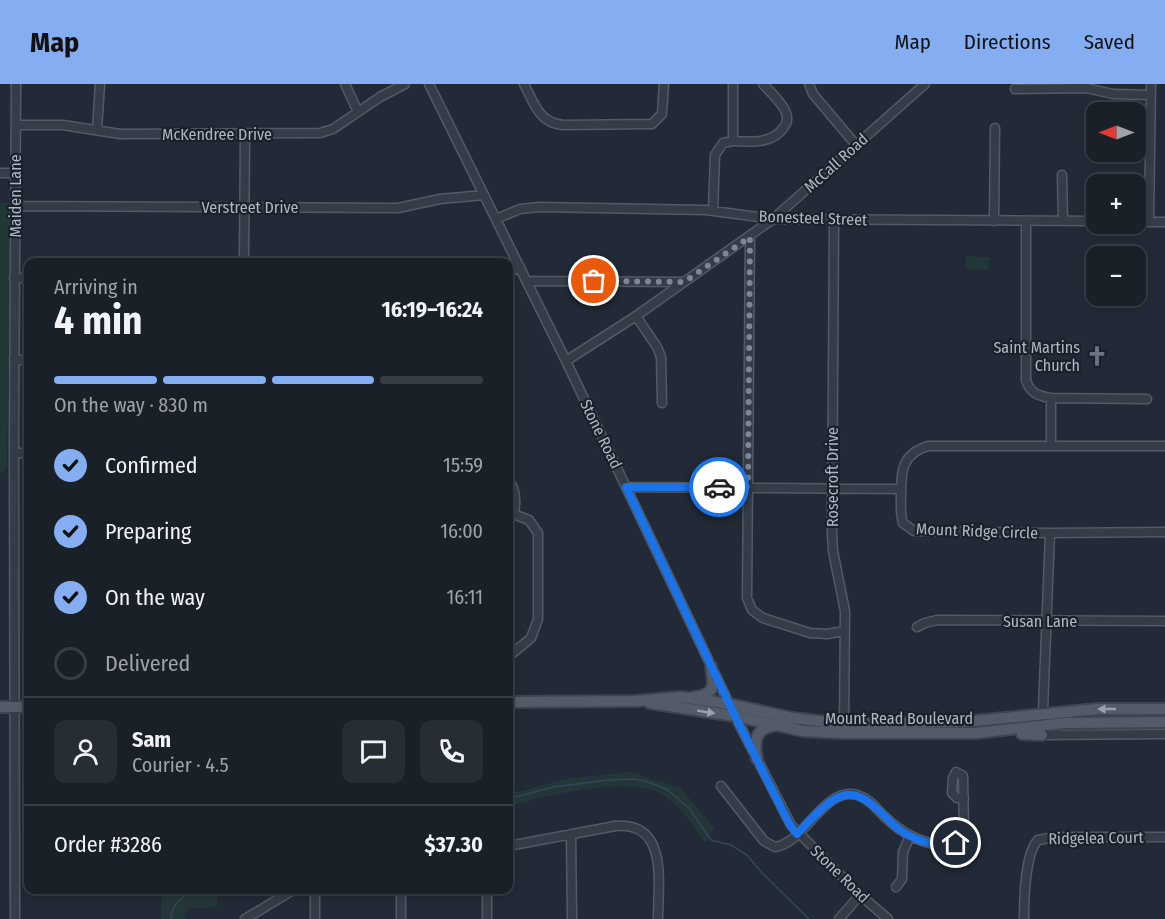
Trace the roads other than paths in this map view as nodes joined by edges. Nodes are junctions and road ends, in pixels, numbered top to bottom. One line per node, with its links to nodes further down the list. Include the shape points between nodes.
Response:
1 (16, 84): 16 (street, Maiden Lane)
2 (100, 84): 18 (street)
3 (345, 84): 15 (street)
4 (405, 84): 15 (street, McKendree Drive)
5 (429, 84): 25 (street, Stone Road)
6 (524, 84): 7 (street, via 538,113 547,121 563,125 656,122 662,114)
7 (664, 84)
8 (733, 84): 20 (street)
9 (763, 84): 20 (street, via 785,111 786,125 766,140)
10 (809, 84): 21 (street)
11 (925, 84): 21 (street, McCall Road)
12 (1151, 84): 14 (street)
13 (1015, 89): 14 (street, via 1086,88 1113,94)
14 (1151, 95): 36 (street)
15 (358, 112): 19 (street, McKendree Drive, via 320,133)
16 (16, 125): 18 (street, McKendree Drive); 23 (street, Maiden Lane)
17 (995, 128): 32 (street)
18 (97, 130): 19 (street, McKendree Drive, via 120,134)
19 (245, 135): 27 (street)
20 (733, 141): 28 (street, via 723,143 717,150)
21 (856, 145): 30 (street, McCall Road)
22 (0, 173): 23 (street)
23 (15, 173): 26 (street, Maiden Lane)
24 (1062, 174): 34 (street)
25 (484, 195): 27 (street, Verstreet Drive, via 398,208); 29 (street, Stone Road)
26 (15, 206): 27 (street, Verstreet Drive); 42 (street, Maiden Lane)
27 (245, 207): 39 (street)
28 (713, 211): 29 (street, Bonesteel Street, via 539,207 520,209); 30 (street, Bonesteel Street)
29 (496, 219): 40 (street, Stone Road)
30 (773, 219): 31 (street, Bonesteel Street); 38 (street, McCall Road)
31 (834, 220): 32 (street, Bonesteel Street); 59 (street, Rosecroft Drive)
32 (994, 221): 33 (street, Bonesteel Street)
33 (1026, 221): 34 (street, Bonesteel Street); 50 (street, via 1026,380 1033,393)
34 (1063, 221): 35 (street, Bonesteel Street)
35 (1086, 221)
36 (1149, 222): 37 (street)
37 (1165, 222)
38 (750, 237): 45 (street, McCall Road); 58 (street)
39 (244, 258)
40 (520, 267): 41 (street); 44 (street, Stone Road)
41 (513, 270)
42 (15, 278): 43 (street); 47 (street, Maiden Lane)
43 (24, 278)
44 (527, 280): 45 (street); 49 (street, Stone Road)
45 (684, 282): 46 (street, McCall Road)
46 (636, 316): 49 (street, McCall Road); 52 (street, via 661,357)
47 (14, 360): 48 (street); 55 (street, Maiden Lane)
48 (24, 360)
49 (566, 361): 57 (street, Stone Road)
50 (1051, 398): 51 (street); 53 (street)
51 (1147, 399)
52 (662, 403)
53 (1051, 445): 54 (street, Mount Ridge Circle); 60 (street, Mount Ridge Circle, via 928,446 913,453 905,463)
54 (1165, 446)
55 (14, 453): 56 (street); 76 (street, Maiden Lane)
56 (24, 453)
57 (626, 487): 58 (street); 69 (street, Stone Road)
58 (748, 487): 59 (street); 67 (street, via 747,598 752,610 763,618 810,633)
59 (832, 488): 60 (street); 67 (street, Rosecroft Drive, via 833,551 843,601)
60 (901, 489): 63 (street, Mount Ridge Circle, via 901,519 914,531)
61 (513, 514): 68 (street, via 529,520 538,533 538,619 531,638)
62 (1165, 532): 63 (street, Mount Ridge Circle)
63 (1050, 533): 64 (street)
64 (1047, 621): 65 (street, Susan Lane); 66 (street, Susan Lane, via 938,620); 78 (street)
65 (1165, 621)
66 (917, 627)
67 (844, 631): 82 (street, Rosecroft Drive)
68 (513, 653)
69 (711, 666): 70 (main road, via 712,690); 73 (street, Stone Road)
70 (688, 698): 71 (main road, Mount Read Boulevard); 73 (main road, Mount Read Boulevard)
71 (635, 701): 72 (main road, Mount Read Boulevard); 79 (main road, Mount Read Boulevard, one-way to 79)
72 (513, 702)
73 (729, 704): 79 (street, Stone Road); 82 (main road, Mount Read Boulevard)
74 (24, 706): 76 (main road)
75 (0, 707): 76 (main road)
76 (15, 707): 99 (street, Maiden Lane)
77 (1165, 709): 78 (main road, Mount Read Boulevard, one-way to 78, via 1098,709)
78 (1043, 715): 82 (main road, Mount Read Boulevard); 83 (street)
79 (735, 716): 81 (main road, Mount Read Boulevard); 85 (street, Stone Road)
80 (1165, 722): 83 (main road, Mount Read Boulevard, via 1121,721)
81 (779, 726): 82 (main road, Mount Read Boulevard, via 803,731); 85 (main road, via 765,727 759,733 755,745)
82 (844, 728): 83 (main road, Mount Read Boulevard, via 976,734)
83 (1042, 730): 84 (street, Mount Read Boulevard)
84 (1165, 734)
85 (757, 759): 89 (street, Stone Road)
86 (721, 786): 89 (street, via 770,846 780,846)
87 (964, 798): 90 (street, via 964,833 960,841 940,845)
88 (571, 834): 92 (street); 104 (street); 105 (street, via 621,825 645,834 656,853)
89 (797, 834): 90 (street, via 831,802 850,794 864,798); 98 (street, Stone Road)
90 (910, 836): 93 (street, via 903,852 902,879)
91 (1165, 837): 108 (street, Ridgelea Court, via 1038,840 1031,851)
92 (513, 845)
93 (896, 888)
94 (286, 894): 100 (street)
95 (315, 894): 101 (street)
96 (401, 894): 102 (street)
97 (487, 894): 103 (street)
98 (860, 895): 106 (street); 107 (street, Stone Road)
99 (15, 919)
100 (245, 919)
101 (315, 919)
102 (401, 919)
103 (487, 919)
104 (572, 919)
105 (658, 919)
106 (839, 919)
107 (888, 919)
108 (1024, 919)

